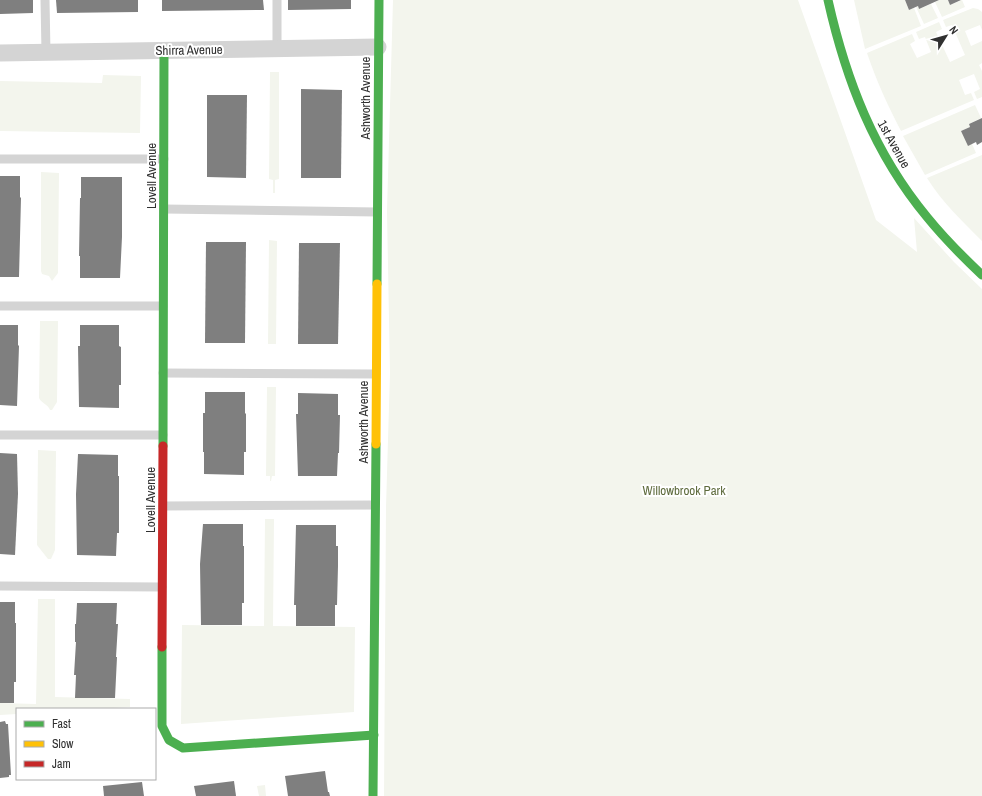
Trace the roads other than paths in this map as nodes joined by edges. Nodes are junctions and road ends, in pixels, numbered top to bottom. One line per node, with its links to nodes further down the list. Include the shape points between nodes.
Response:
1 (45, 0): 8 (lane)
2 (277, 0): 6 (lane)
3 (379, 0): 5 (street, Ashworth Avenue)
4 (828, 0): 14 (street, 1st Avenue, via 845,68 879,147 933,226 962,258)
5 (378, 47): 6 (street, Shirra Avenue); 13 (street, Ashworth Avenue)
6 (277, 49): 7 (street, Shirra Avenue)
7 (164, 50): 8 (street, Shirra Avenue); 11 (street, Lovell Avenue)
8 (46, 52): 9 (street, Shirra Avenue)
9 (0, 53)
10 (0, 159): 11 (lane)
11 (164, 159): 12 (street, Lovell Avenue)
12 (164, 209): 13 (lane); 16 (street, Lovell Avenue)
13 (377, 212): 18 (street, Ashworth Avenue)
14 (982, 275)
15 (0, 306): 16 (lane)
16 (163, 306): 17 (street, Lovell Avenue)
17 (163, 373): 18 (lane); 20 (street, Lovell Avenue)
18 (376, 374): 21 (street, Ashworth Avenue)
19 (0, 435): 20 (lane)
20 (163, 435): 22 (street, Lovell Avenue)
21 (375, 505): 22 (lane); 25 (street, Ashworth Avenue)
22 (163, 506): 24 (street, Lovell Avenue)
23 (0, 586): 24 (lane)
24 (162, 587): 25 (street, Lovell Avenue, via 162,726 169,740 183,748)
25 (374, 735): 26 (street, Ashworth Avenue)
26 (373, 796)

